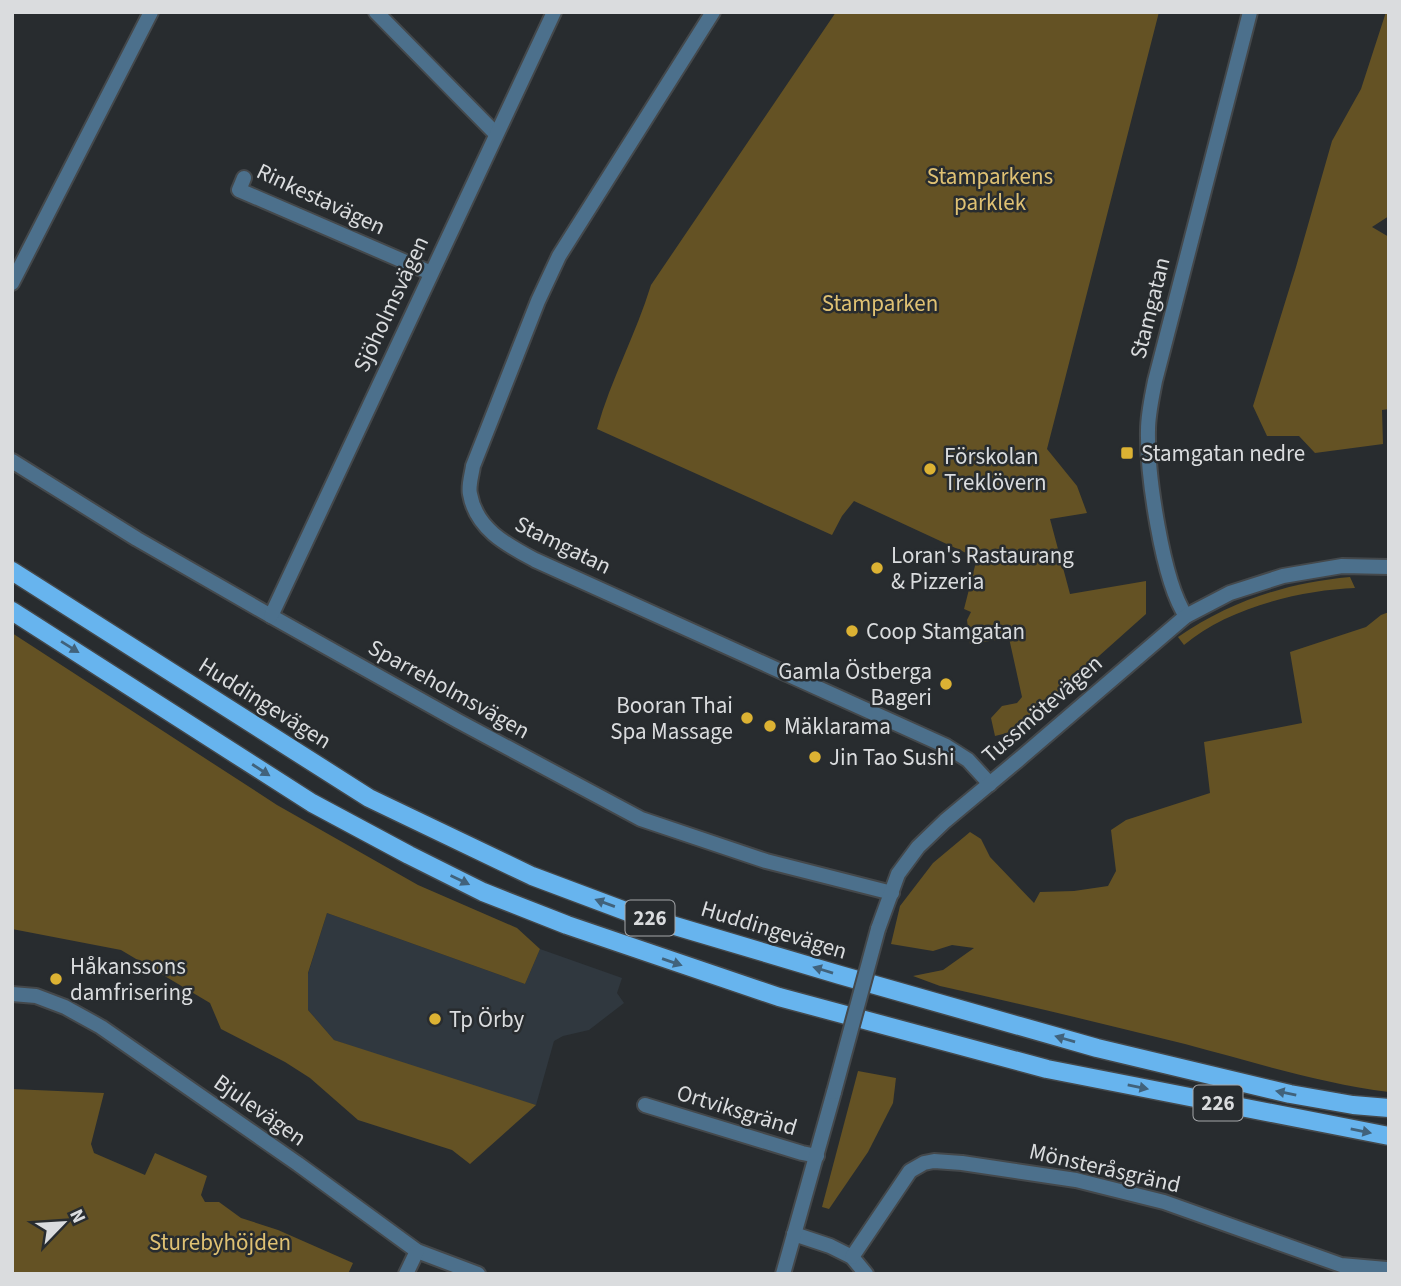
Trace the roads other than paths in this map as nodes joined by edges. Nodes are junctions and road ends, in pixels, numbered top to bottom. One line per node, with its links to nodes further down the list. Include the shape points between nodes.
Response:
1 (151, 12): 9 (street)
2 (376, 12): 6 (street)
3 (554, 12): 6 (street, Sjöholmsvägen)
4 (713, 12): 16 (street, Stamgatan, via 559,256 473,466 469,493 481,522 500,541 946,746 968,760)
5 (1250, 12): 15 (street, Stamgatan, via 1155,381 1148,429 1150,474 1166,569)
6 (496, 134): 8 (street, Sjöholmsvägen)
7 (244, 178): 8 (street, Rinkestavägen, via 239,190)
8 (432, 272): 14 (street, Sjöholmsvägen)
9 (12, 283)
10 (12, 461): 14 (street, Sparreholmsvägen)
11 (1389, 567): 15 (street, Tussmötevägen, via 1342,566 1283,576 1230,593)
12 (12, 571): 20 (main road, Huddingevägen / 226, one-way to 12, via 1290,1094 1097,1048 628,912 532,876 369,798)
13 (12, 611): 21 (main road, 226, one-way to 21, via 312,803 471,886 567,925 779,997 1046,1069)
14 (271, 616): 17 (street, Sparreholmsvägen, via 642,819 766,861)
15 (1186, 616): 16 (street, Tussmötevägen)
16 (990, 784): 17 (street, Tussmötevägen, via 918,847 898,874)
17 (892, 893): 22 (street, Tussmötevägen, bridge, via 878,929)
18 (12, 994): 24 (street, Bjulevägen, via 36,996 101,1027)
19 (645, 1105): 22 (street, Ortviksgränd)
20 (1389, 1108)
21 (1389, 1136)
22 (817, 1156): 23 (street, Tussmötevägen)
23 (794, 1234): 25 (street); 29 (street, Tussmötevägen)
24 (416, 1251): 27 (street); 28 (street, Bjulevägen)
25 (852, 1257): 26 (street, Mönsteråsgränd, via 910,1171 934,1161 1076,1180 1164,1202 1341,1265); 30 (street)
26 (1386, 1269)
27 (406, 1274)
28 (478, 1274)
29 (783, 1274)
30 (866, 1274)

